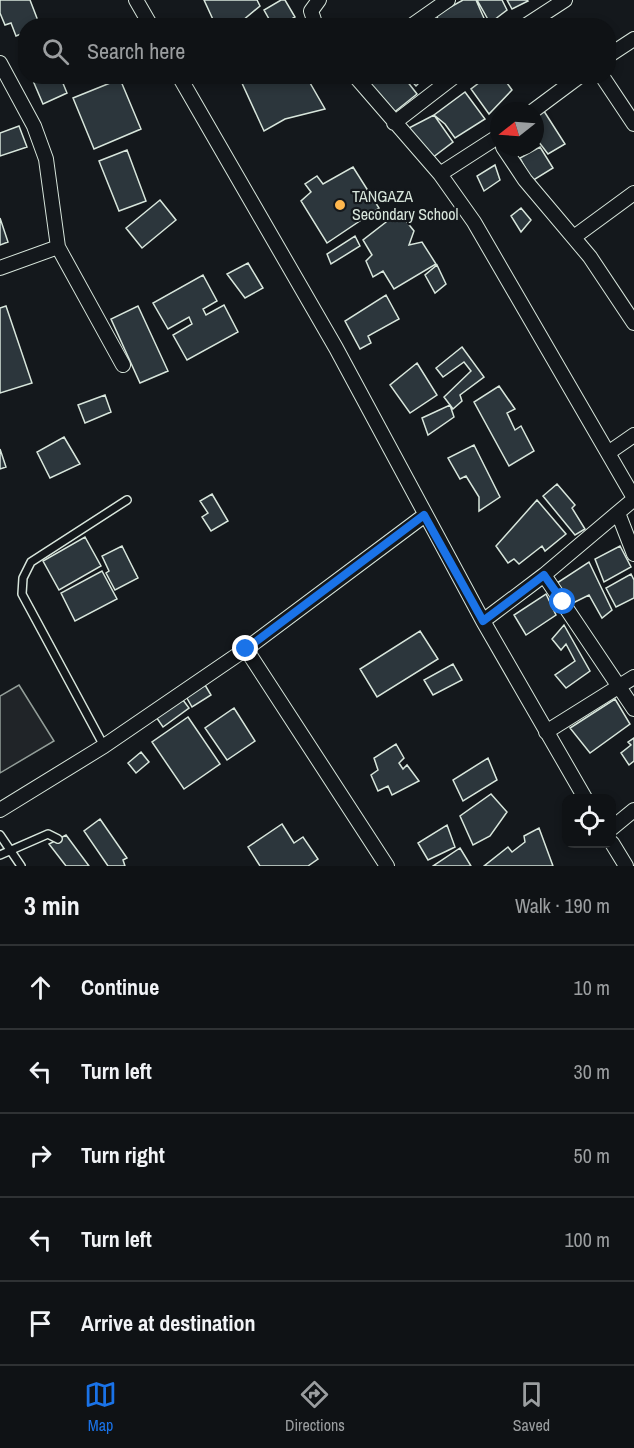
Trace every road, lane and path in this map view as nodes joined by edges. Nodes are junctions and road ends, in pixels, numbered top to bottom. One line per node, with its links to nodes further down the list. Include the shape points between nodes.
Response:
1 (136, 0): 5 (street)
2 (319, 0): 6 (street, via 310,11)
3 (448, 0): 7 (street)
4 (565, 0): 8 (street)
5 (146, 18)
6 (313, 18)
7 (422, 18)
8 (537, 18)
9 (634, 39): 10 (street)
10 (616, 51)
11 (0, 63): 25 (street, via 34,126 46,159)
12 (184, 84): 34 (street, via 342,358 408,477)
13 (362, 84): 18 (street)
14 (445, 84): 18 (street)
15 (569, 84): 17 (street)
16 (607, 84): 19 (street)
17 (544, 103)
18 (394, 123): 22 (street)
19 (634, 124)
20 (490, 146): 22 (street)
21 (510, 156): 24 (street, via 532,189)
22 (440, 174): 30 (street, via 474,222)
23 (634, 193): 24 (street)
24 (574, 237): 27 (street)
25 (58, 247): 26 (street); 28 (street)
26 (0, 268)
27 (634, 323)
28 (123, 365)
29 (634, 435): 30 (street)
30 (608, 453): 31 (street)
31 (634, 499): 33 (street)
32 (128, 500): 43 (lane, via 31,562 23,579 22,594)
33 (618, 513): 35 (street); 36 (street)
34 (424, 515): 37 (street); 38 (street)
35 (634, 554)
36 (544, 575): 37 (street); 40 (street)
37 (483, 621): 42 (street)
38 (246, 649): 43 (street); 54 (street)
39 (634, 677): 40 (street)
40 (620, 686): 41 (street); 42 (street)
41 (634, 709)
42 (546, 732): 44 (street)
43 (104, 746): 45 (street)
44 (583, 794)
45 (0, 810)
46 (634, 810): 47 (street)
47 (616, 825)
48 (0, 835): 51 (lane)
49 (58, 839): 51 (lane, via 48,834)
50 (615, 848): 55 (street)
51 (10, 850): 52 (lane); 53 (lane)
52 (0, 855)
53 (21, 866)
54 (387, 866)
55 (626, 866)

